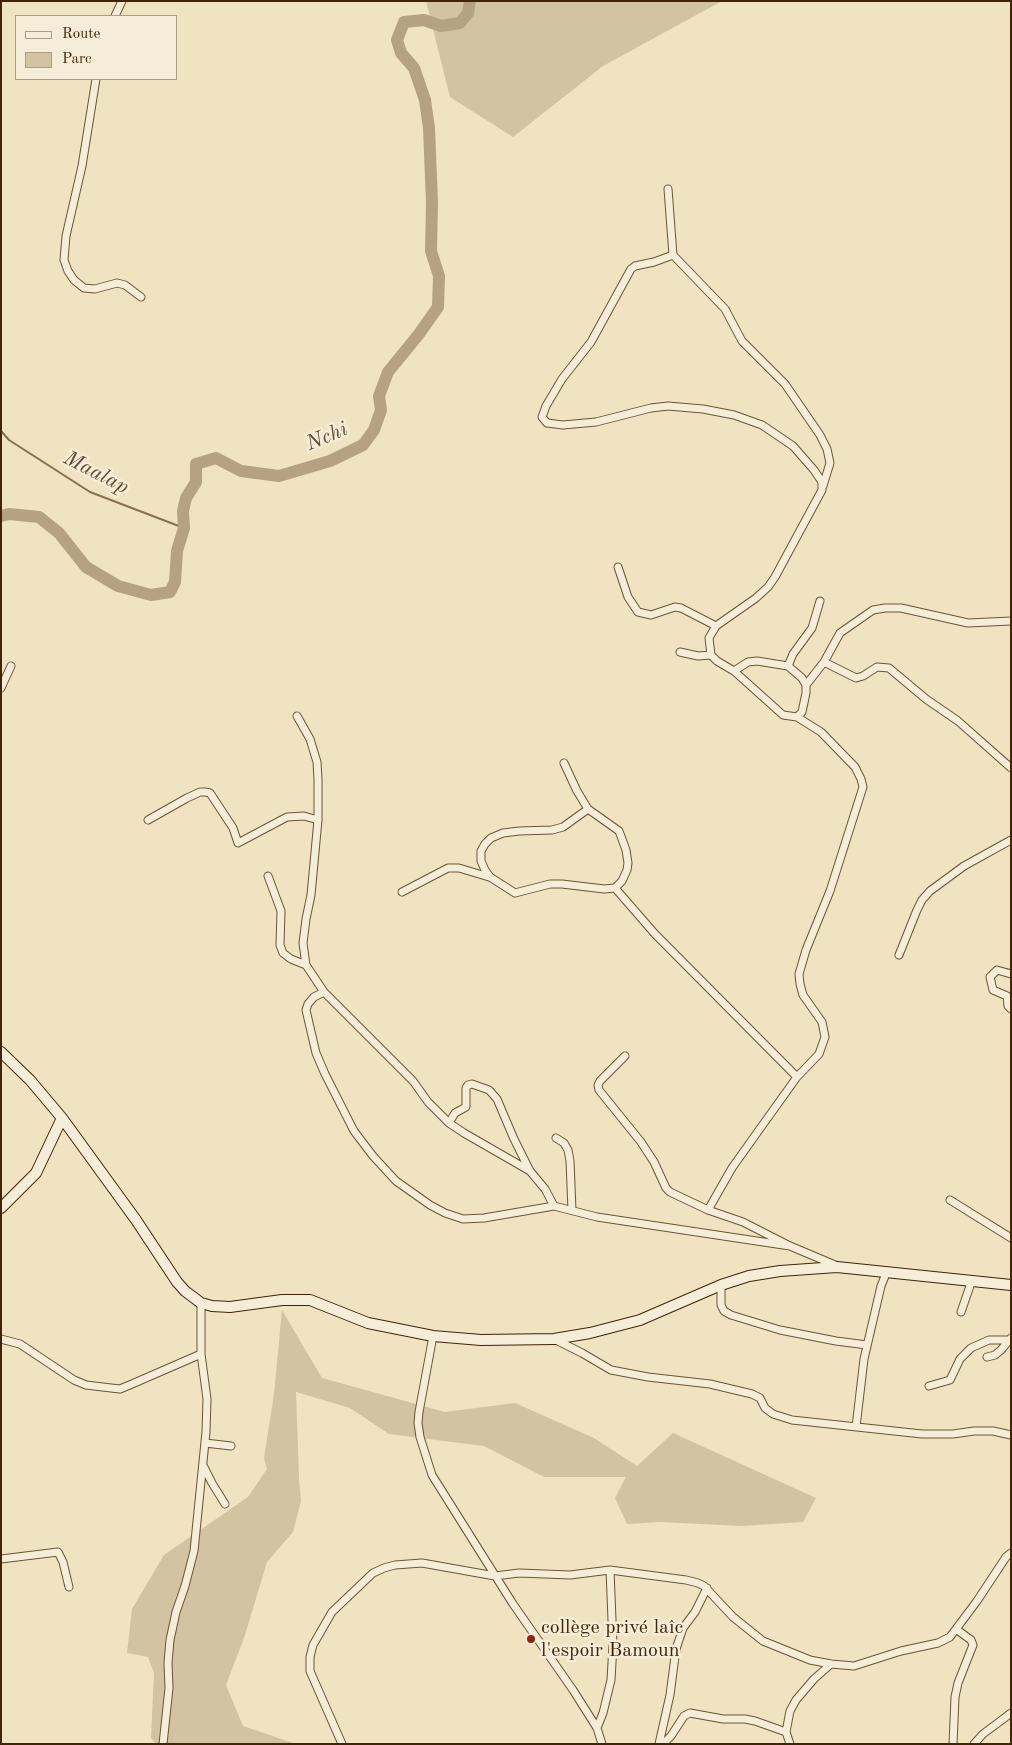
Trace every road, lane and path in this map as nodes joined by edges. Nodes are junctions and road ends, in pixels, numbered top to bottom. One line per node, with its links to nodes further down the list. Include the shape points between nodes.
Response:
1 (122, 1): 2 (street)
2 (115, 15)
3 (96, 80): 6 (street, via 64,260 74,280 84,288 125,285)
4 (668, 190): 5 (street)
5 (673, 255): 7 (street, via 725,309 742,341 785,384 820,435 830,463); 7 (street, via 631,269 591,342 562,379 542,417 551,424 580,424 668,406 734,415 762,425 786,440 814,470)
6 (141, 297)
7 (823, 486): 11 (street, via 768,587)
8 (618, 566): 11 (street, via 628,597 638,612 651,615 681,608)
9 (820, 601): 16 (street, via 812,628)
10 (1011, 620): 14 (street, via 968,623 901,608 873,610 840,633)
11 (716, 626): 13 (street, via 709,638)
12 (680, 652): 13 (street)
13 (711, 655): 17 (street)
14 (824, 662): 18 (street); 23 (street, via 856,678 877,667 889,668 958,721)
15 (11, 666): 19 (street)
16 (788, 666): 17 (street, via 756,660); 18 (street)
17 (734, 671): 21 (street, via 782,715)
18 (806, 685): 21 (street, via 802,712)
19 (1, 688)
20 (297, 716): 26 (street, via 310,739 317,762)
21 (796, 717): 39 (street, via 821,732 855,767 863,787 799,974 803,996 822,1022 825,1038 819,1054)
22 (564, 763): 24 (street)
23 (1011, 768)
24 (588, 809): 29 (street, via 552,830 511,832 491,838 481,851 481,861); 30 (street, via 619,831 626,850 627,870)
25 (148, 820): 26 (street, via 186,798 205,792 210,793 233,828 238,843 287,817 304,816)
26 (318, 820): 33 (street, via 311,895 303,934)
27 (1011, 840): 32 (street, via 964,866 930,891 922,900)
28 (268, 876): 33 (street, via 280,911 283,952 291,959)
29 (490, 877): 30 (street, via 516,892 550,884); 31 (street, via 448,868)
30 (616, 888): 39 (street, via 655,934)
31 (402, 892)
32 (899, 955)
33 (306, 964): 35 (street)
34 (1011, 974): 36 (street, via 997,970 990,977 993,990 1007,996)
35 (324, 992): 41 (street, via 402,1070); 45 (street, via 314,997 306,1010 316,1053 354,1130 396,1181 430,1205 463,1219)
36 (1011, 1010)
37 (1, 1052): 40 (main road)
38 (625, 1056): 48 (street, via 600,1081 599,1090 641,1142 666,1188)
39 (797, 1077): 48 (street, via 732,1168)
40 (62, 1118): 46 (main road, via 36,1173); 56 (main road, via 131,1212 177,1282)
41 (449, 1123): 43 (street); 43 (street, via 466,1107 468,1086 472,1084 489,1090 497,1099)
42 (556, 1138): 47 (street, via 564,1143 569,1156)
43 (530, 1171): 45 (street)
44 (950, 1200): 49 (street)
45 (554, 1206): 47 (street)
46 (1, 1208)
47 (572, 1210): 50 (street, via 597,1217)
48 (708, 1210): 50 (street, via 742,1222)
49 (1011, 1238)
50 (790, 1246): 51 (street)
51 (837, 1267): 52 (main road); 55 (main road, via 766,1272)
52 (887, 1270): 53 (main road); 62 (street)
53 (972, 1280): 54 (main road); 57 (street)
54 (1011, 1284)
55 (721, 1285): 59 (main road, via 640,1320); 62 (street, via 721,1305 731,1314 780,1330)
56 (201, 1303): 58 (main road, via 230,1307 310,1300 368,1323); 63 (street)
57 (961, 1312)
58 (433, 1336): 59 (main road, via 481,1340); 75 (street, via 419,1412 420,1437 432,1475)
59 (554, 1339): 66 (street, via 611,1370 710,1384 760,1398 766,1408 780,1417)
60 (1010, 1339): 64 (street, via 994,1355); 65 (street, via 989,1340 971,1348 960,1359 950,1380)
61 (1, 1340): 63 (street, via 20,1344 74,1380 111,1388 132,1384)
62 (867, 1345): 66 (street)
63 (202, 1354): 68 (street, via 208,1405)
64 (987, 1357)
65 (929, 1386)
66 (856, 1427): 67 (street, via 936,1434 993,1431)
67 (1011, 1435)
68 (205, 1443): 69 (street); 70 (street)
69 (231, 1446)
70 (203, 1462): 71 (street, via 209,1479); 83 (street, via 194,1551 170,1640)
71 (225, 1504)
72 (1011, 1552): 78 (street)
73 (1, 1559): 76 (street, via 58,1552)
74 (610, 1570): 75 (street, via 570,1575 519,1573); 77 (street, via 686,1580); 81 (street, via 611,1680)
75 (496, 1576): 81 (street); 84 (street, via 422,1564 395,1565 373,1574 332,1612 313,1645 310,1670)
76 (69, 1587)
77 (706, 1588): 79 (street, via 733,1617 763,1641 810,1660); 86 (street, via 683,1628 676,1649)
78 (956, 1629): 79 (street, via 950,1637 924,1647 854,1666); 88 (street, via 973,1645 955,1697)
79 (831, 1664): 82 (street, via 796,1700)
80 (1011, 1713): 89 (street)
81 (597, 1728): 85 (street)
82 (786, 1732): 86 (street, via 750,1720 723,1719 690,1712); 87 (street)
83 (163, 1744)
84 (342, 1744)
85 (602, 1744)
86 (661, 1744)
87 (790, 1744)
88 (953, 1744)
89 (974, 1744)

